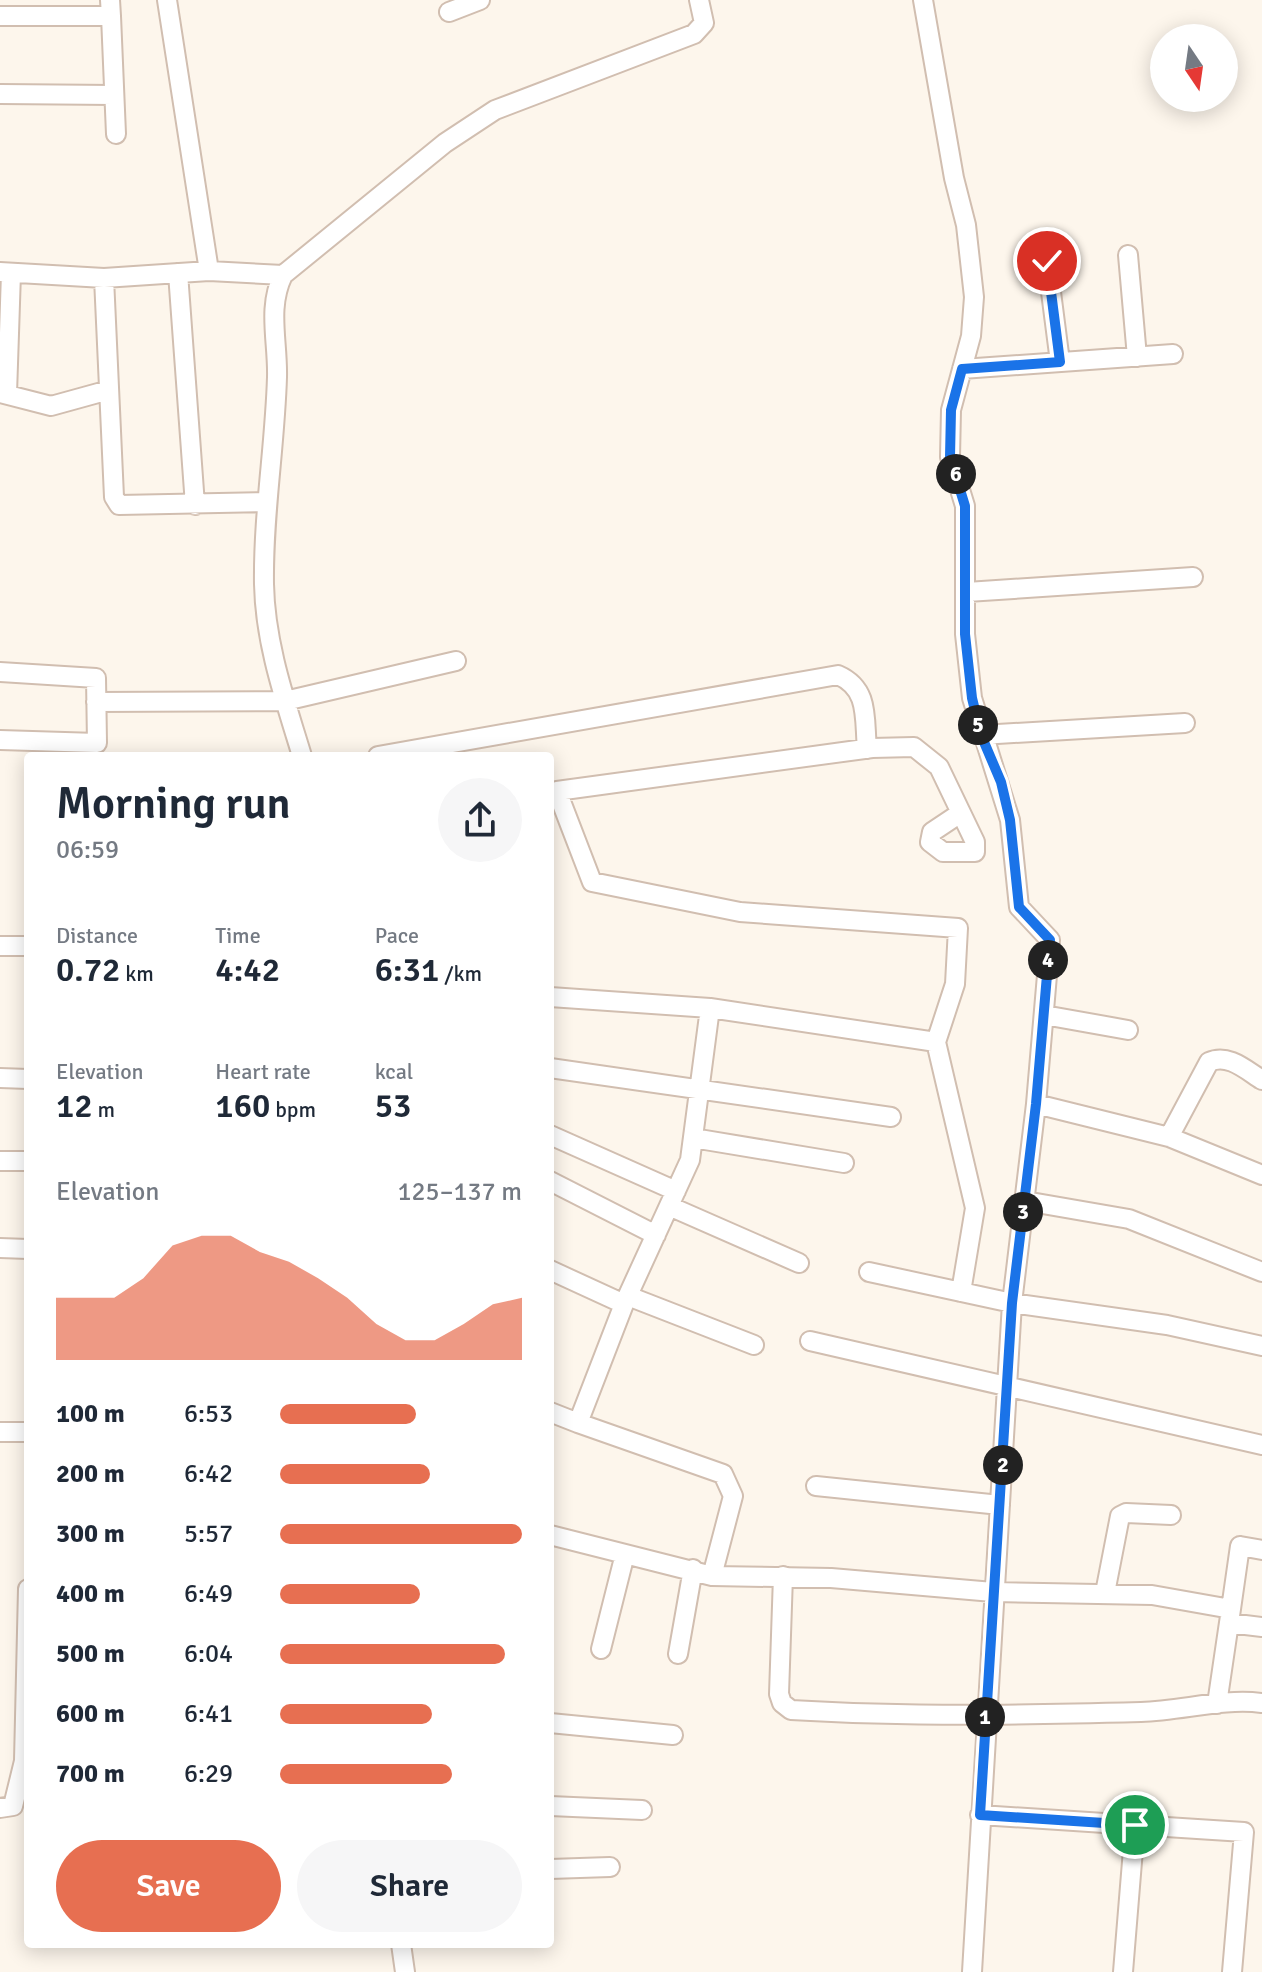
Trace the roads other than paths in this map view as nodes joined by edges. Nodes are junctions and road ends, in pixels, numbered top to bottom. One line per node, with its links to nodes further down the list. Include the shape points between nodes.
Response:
1 (167, 0): 13 (street)
2 (480, 0): 6 (street)
3 (699, 0): 16 (street, via 704,23 694,34 495,110 445,143)
4 (923, 0): 21 (street, via 966,225 974,297)
5 (110, 8): 7 (street); 9 (street)
6 (449, 12)
7 (0, 16)
8 (0, 94): 9 (street)
9 (114, 95): 10 (street)
10 (116, 134)
11 (1128, 255): 19 (street)
12 (1047, 261): 20 (street)
13 (209, 271): 15 (street); 16 (street)
14 (6, 272): 17 (street); 23 (street)
15 (178, 273): 17 (street); 25 (street)
16 (283, 275): 24 (street, via 273,295 277,377)
17 (104, 278): 22 (street)
18 (1173, 354): 19 (street)
19 (1137, 357): 20 (street)
20 (1060, 362): 21 (street)
21 (962, 369): 27 (street, via 951,410 950,457 965,506)
22 (109, 390): 23 (street, via 51,406); 25 (street, via 114,497 119,505)
23 (3, 394)
24 (265, 502): 25 (street); 30 (street, via 264,587 272,653)
25 (195, 505)
26 (1193, 577): 27 (street)
27 (967, 592): 33 (street, via 965,634)
28 (456, 661): 30 (street)
29 (0, 672): 31 (street, via 96,678)
30 (285, 701): 31 (street); 38 (street)
31 (96, 702): 36 (street)
32 (1185, 723): 33 (street)
33 (981, 735): 45 (street, via 1010,820 1019,907 1050,940)
34 (0, 740): 36 (street)
35 (469, 748): 37 (street, via 838,675 854,682 861,693); 39 (street)
36 (96, 749)
37 (867, 749): 40 (street, via 914,747 939,767); 47 (street, via 557,791 592,882 740,912 958,928 955,984)
38 (301, 752)
39 (424, 752)
40 (959, 814)
41 (0, 946): 42 (street)
42 (24, 946)
43 (554, 997): 44 (street)
44 (710, 1008): 47 (street); 52 (street)
45 (1044, 1015): 46 (street); 53 (street)
46 (1128, 1030)
47 (936, 1042): 72 (street, via 975,1208)
48 (554, 1069): 52 (street)
49 (0, 1078): 50 (street)
50 (24, 1079)
51 (1262, 1080): 56 (street, via 1227,1059 1209,1062)
52 (700, 1087): 54 (street); 57 (street)
53 (1036, 1104): 56 (street); 64 (street)
54 (891, 1117)
55 (554, 1137): 63 (street)
56 (1169, 1137): 61 (street)
57 (693, 1138): 60 (street); 63 (street, via 690,1160)
58 (0, 1161): 59 (street)
59 (24, 1161)
60 (844, 1163)
61 (1262, 1175)
62 (554, 1183): 65 (street)
63 (672, 1198): 65 (street); 68 (street)
64 (1025, 1201): 71 (street, via 1129,1219); 74 (street)
65 (656, 1235): 73 (street)
66 (0, 1248): 67 (street)
67 (24, 1249)
68 (799, 1263)
69 (554, 1272): 73 (street)
70 (869, 1272): 72 (street)
71 (1262, 1272)
72 (961, 1292): 74 (street)
73 (626, 1300): 76 (street); 80 (street)
74 (1012, 1303): 77 (street, via 1167,1325); 78 (street)
75 (810, 1341): 78 (street)
76 (754, 1345)
77 (1262, 1346)
78 (1009, 1387): 83 (street); 85 (street)
79 (554, 1414): 80 (street)
80 (578, 1423): 91 (street, via 723,1474 733,1496)
81 (0, 1432): 82 (street)
82 (24, 1432)
83 (1262, 1445)
84 (816, 1486): 85 (street)
85 (1000, 1505): 93 (street)
86 (1171, 1515): 94 (street, via 1120,1516)
87 (554, 1538): 89 (street)
88 (1262, 1550): 95 (street, via 1240,1546)
89 (625, 1554): 90 (street); 97 (street)
90 (693, 1569): 91 (street); 98 (street)
91 (712, 1576): 92 (street)
92 (783, 1576): 93 (street); 101 (street, via 779,1694 791,1710)
93 (993, 1592): 94 (street); 101 (street)
94 (1105, 1593): 95 (street, via 1152,1595)
95 (1230, 1616): 96 (street); 100 (street)
96 (1262, 1627)
97 (601, 1649)
98 (678, 1654)
99 (1262, 1703): 100 (street)
100 (1217, 1704): 101 (street, via 1146,1712)
101 (986, 1716): 108 (street)
102 (554, 1723): 103 (street)
103 (673, 1735)
104 (24, 1769): 106 (street, via 13,1806)
105 (554, 1806): 107 (street)
106 (0, 1808)
107 (642, 1810)
108 (980, 1815): 109 (street); 114 (street)
109 (1135, 1825): 115 (street); 116 (street, via 1244,1832)
110 (610, 1867): 111 (street)
111 (554, 1869)
112 (402, 1948): 113 (street)
113 (405, 1972)
114 (972, 1972)
115 (1123, 1972)
116 (1232, 1972)

